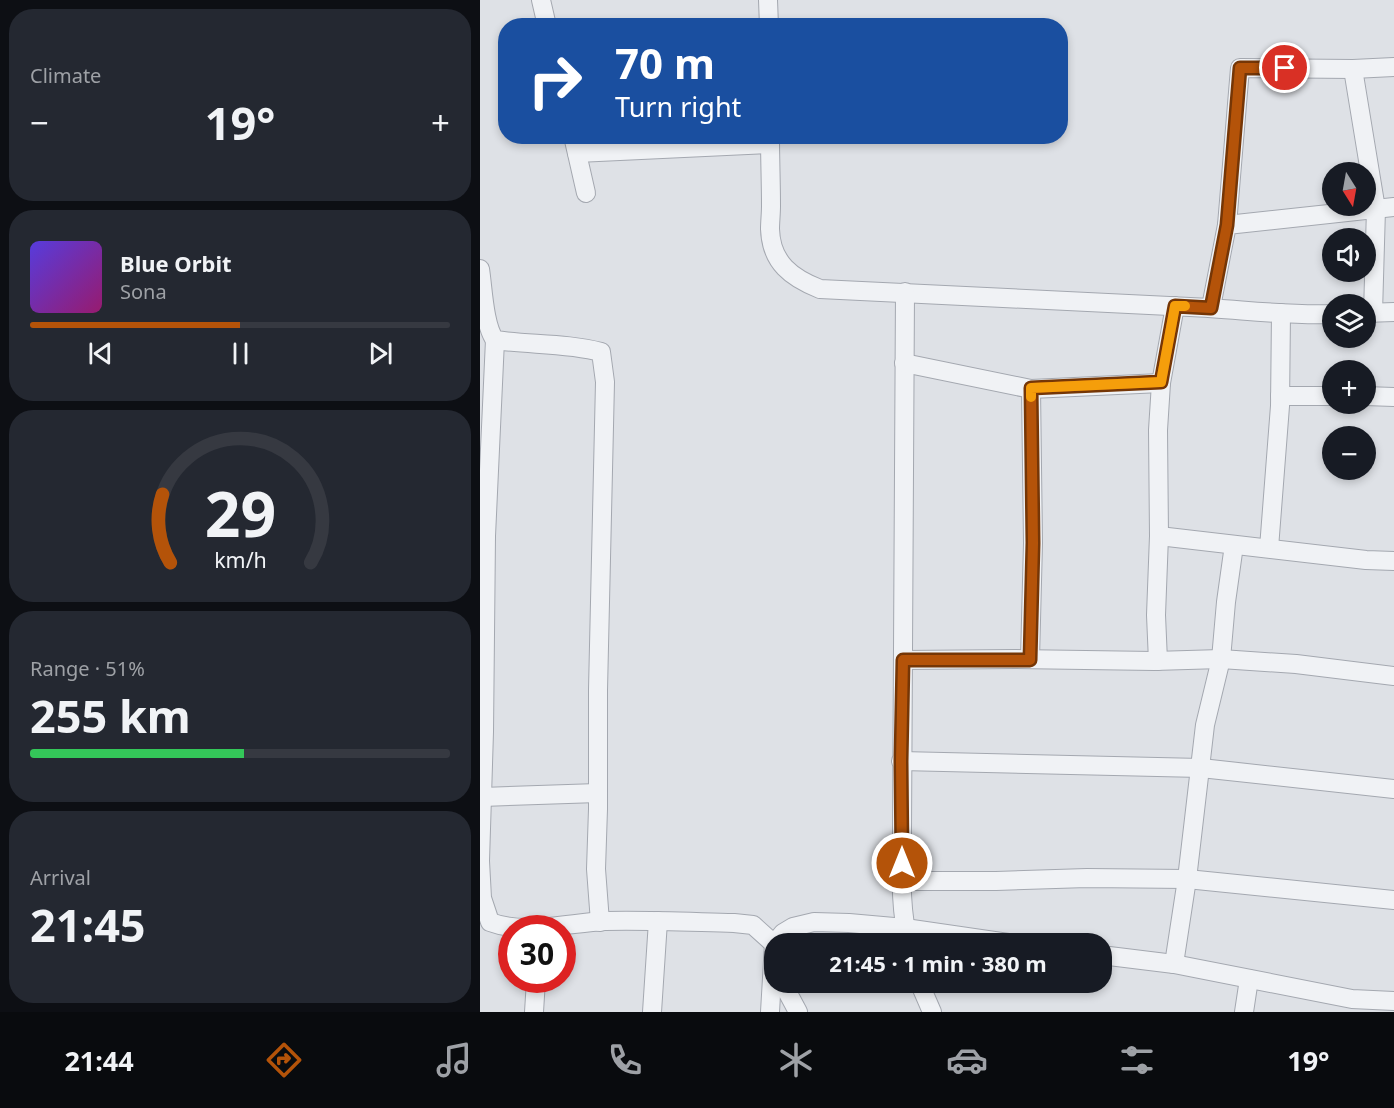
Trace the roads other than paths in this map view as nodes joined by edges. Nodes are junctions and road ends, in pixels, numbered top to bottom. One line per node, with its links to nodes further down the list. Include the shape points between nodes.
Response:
1 (541, 0): 3 (street)
2 (768, 0): 4 (street)
3 (545, 18)
4 (769, 18)
5 (1394, 67): 6 (street)
6 (1353, 69): 11 (street); 12 (street, via 1240,68)
7 (614, 144): 9 (street)
8 (770, 144): 14 (street, via 771,240 788,272 820,289)
9 (575, 145): 10 (street)
10 (586, 193)
11 (1385, 208): 12 (street); 15 (street)
12 (1227, 225): 17 (street)
13 (480, 269): 22 (street)
14 (904, 292): 16 (street); 23 (street)
15 (1372, 294)
16 (1175, 306): 17 (street); 24 (street)
17 (1211, 308): 20 (street)
18 (1394, 312): 19 (street)
19 (1376, 313)
20 (1281, 314): 21 (street); 26 (street)
21 (1322, 314)
22 (488, 332): 30 (street); 43 (street, via 519,344 601,352 605,405)
23 (904, 363): 25 (street); 36 (street)
24 (1161, 382): 25 (street); 31 (street)
25 (1031, 388): 37 (street)
26 (1280, 396): 27 (street); 33 (street)
27 (1322, 396)
28 (1376, 396): 29 (street)
29 (1394, 397)
30 (483, 536): 44 (street)
31 (1159, 536): 32 (street); 38 (street)
32 (1234, 545): 33 (street); 35 (street)
33 (1269, 548): 34 (street)
34 (1394, 561)
35 (1221, 659): 38 (street); 39 (street); 41 (street, via 1205,725)
36 (903, 660): 37 (street); 40 (street)
37 (1030, 660): 38 (street)
38 (1158, 661)
39 (1394, 676)
40 (901, 761): 41 (street); 47 (street)
41 (1201, 768): 42 (street); 46 (street)
42 (1394, 789)
43 (598, 793): 44 (street); 50 (street, via 596,869)
44 (482, 797): 45 (street)
45 (480, 842): 52 (street, via 482,898 489,922)
46 (1187, 879): 47 (street); 48 (street); 58 (street)
47 (902, 881): 55 (street)
48 (1394, 900)
49 (658, 921): 50 (street); 56 (street, via 734,923 753,926); 67 (street)
50 (600, 922): 51 (street)
51 (576, 924)
52 (498, 926)
53 (783, 933): 54 (street, via 814,922 849,922)
54 (895, 933)
55 (907, 933)
56 (764, 935)
57 (1112, 956): 58 (street)
58 (1174, 964): 59 (street)
59 (1249, 979): 65 (street); 71 (street)
60 (535, 993): 66 (street)
61 (771, 993): 68 (street)
62 (788, 993): 69 (street)
63 (924, 993): 70 (street)
64 (1394, 1001): 65 (street)
65 (1351, 1006)
66 (534, 1012)
67 (652, 1012)
68 (770, 1012)
69 (798, 1012)
70 (932, 1012)
71 (1244, 1012)

